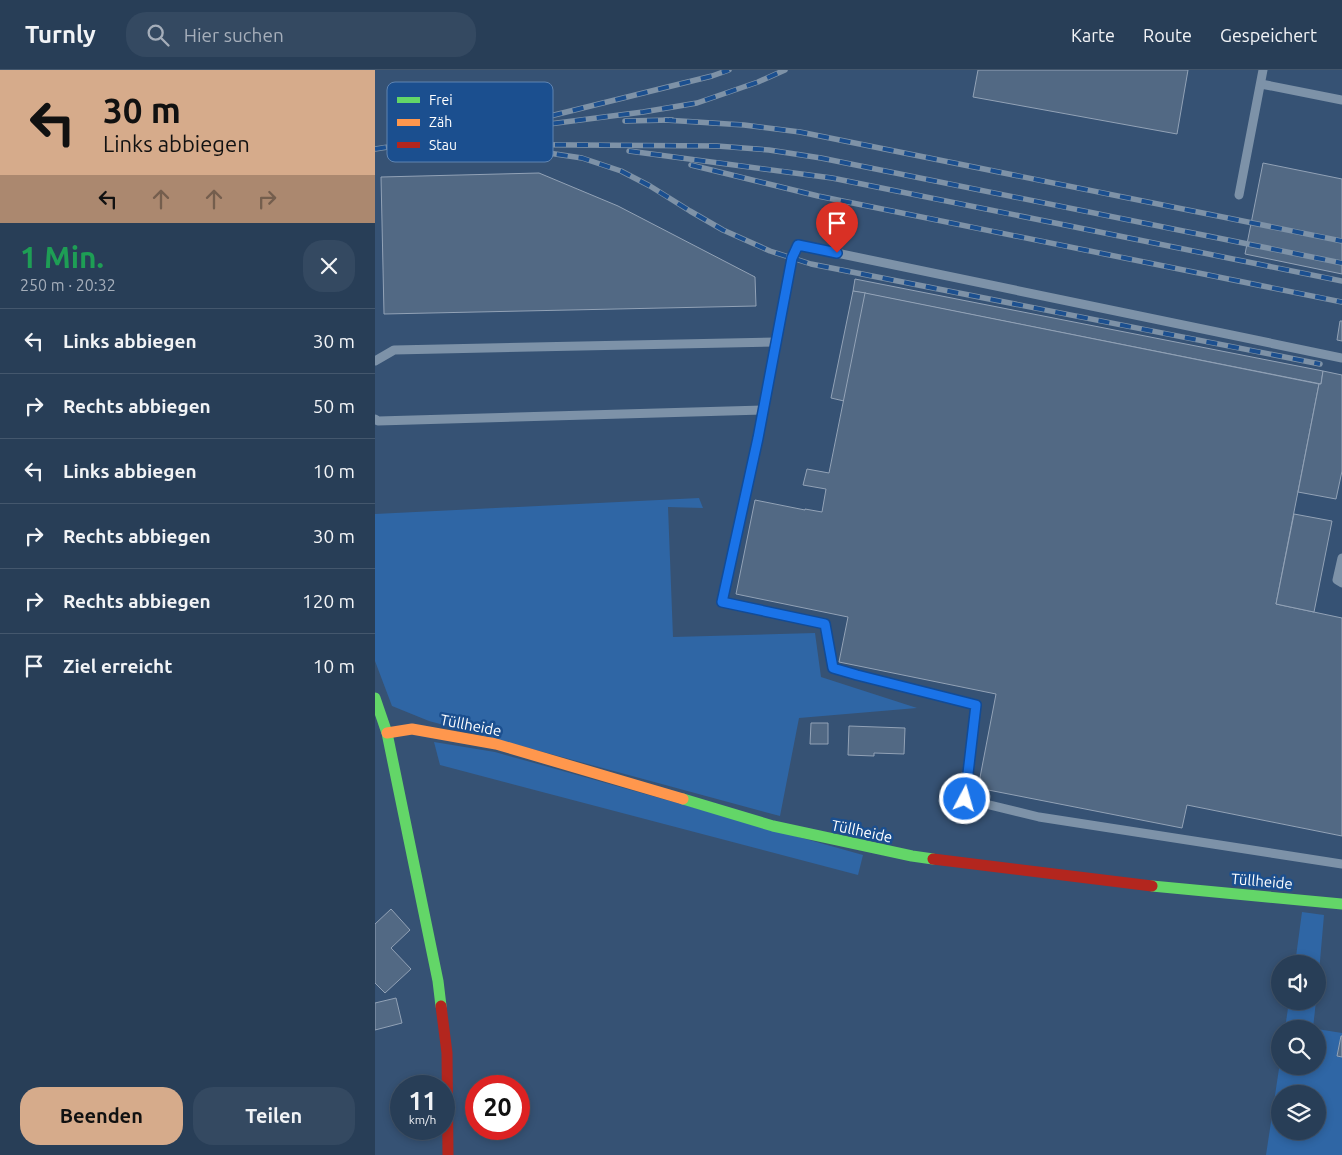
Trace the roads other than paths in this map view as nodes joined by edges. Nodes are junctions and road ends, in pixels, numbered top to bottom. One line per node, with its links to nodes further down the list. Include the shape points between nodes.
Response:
1 (1263, 70): 2 (lane)
2 (1261, 84): 3 (lane); 4 (lane)
3 (1342, 100)
4 (1239, 195)
5 (776, 342): 6 (lane, via 792,258 798,245); 7 (lane, via 394,350); 8 (lane)
6 (1342, 358)
7 (375, 361)
8 (763, 410): 9 (lane, via 377,422); 14 (lane, via 722,602 825,624 833,668 976,705 965,799 1039,817)
9 (375, 419)
10 (1342, 558): 11 (lane, via 1337,580)
11 (1342, 583)
12 (375, 698): 13 (street)
13 (387, 733): 15 (street, Tüllheide, via 413,729 495,744 773,826 912,856 1130,884); 16 (street, via 439,981 447,1053)
14 (1342, 864)
15 (1342, 904)
16 (448, 1155)

